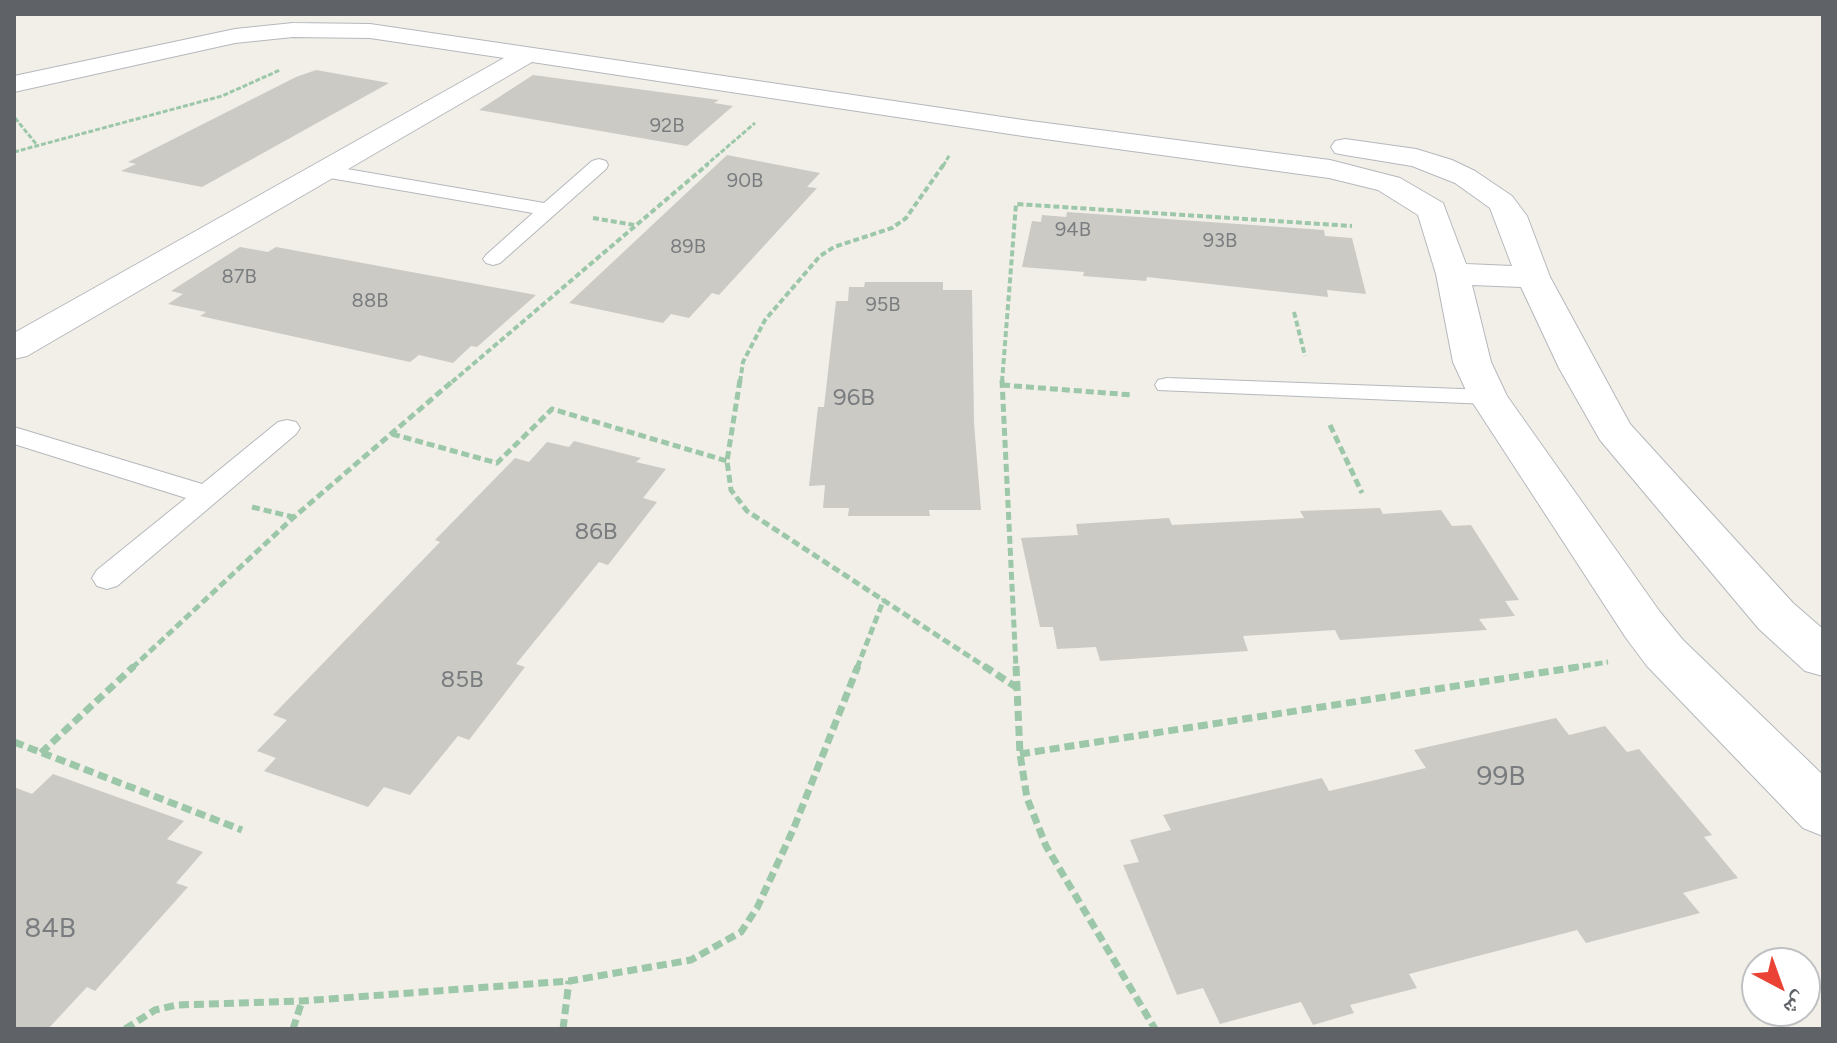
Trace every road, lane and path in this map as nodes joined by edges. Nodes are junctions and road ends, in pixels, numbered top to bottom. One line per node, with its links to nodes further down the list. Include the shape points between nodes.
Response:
1 (285, 14): 5 (street, via 197,27)
2 (434, 14): 6 (street)
3 (527, 55): 6 (street, via 753,86); 7 (street, via 370,31 293,30 206,40); 13 (street)
4 (284, 68): 10 (path, via 222,96)
5 (14, 69)
6 (787, 78): 9 (street); 18 (street, via 1416,158 1465,177 1501,202); 24 (path)
7 (14, 84)
8 (14, 117): 10 (path)
9 (970, 120): 17 (street, via 1370,177 1406,191 1432,210); 26 (path, via 906,218 820,256 765,320 743,362)
10 (37, 145): 11 (path)
11 (14, 152)
12 (599, 165): 14 (lane)
13 (324, 171): 14 (lane); 19 (street)
14 (548, 210): 16 (lane)
15 (1352, 226): 20 (path, via 1016,204)
16 (493, 259)
17 (1453, 274): 18 (street); 22 (street, via 1472,362)
18 (1533, 277): 31 (street, via 1614,431 1776,616)
19 (14, 348)
20 (1002, 385): 21 (path, via 1162,397 1180,392); 32 (path)
21 (1176, 386): 22 (lane)
22 (1488, 397): 30 (street)
23 (287, 428): 27 (lane)
24 (392, 434): 26 (path, via 497,463 552,409); 34 (path, via 294,517)
25 (14, 435): 27 (lane)
26 (727, 461): 29 (path, via 731,490 747,511)
27 (207, 495): 28 (lane)
28 (107, 578)
29 (884, 599): 32 (path); 38 (path, via 793,830 741,932 691,960)
30 (1665, 653): 35 (path); 36 (street)
31 (1823, 657)
32 (1017, 688): 35 (path)
33 (14, 742): 34 (path)
34 (41, 753): 37 (path)
35 (1020, 754): 43 (path, via 1027,798 1046,846)
36 (1823, 811)
37 (242, 830)
38 (569, 981): 39 (path); 42 (path)
39 (302, 1001): 40 (path, via 177,1005 155,1010); 41 (path)
40 (125, 1029)
41 (293, 1029)
42 (563, 1029)
43 (1155, 1029)

